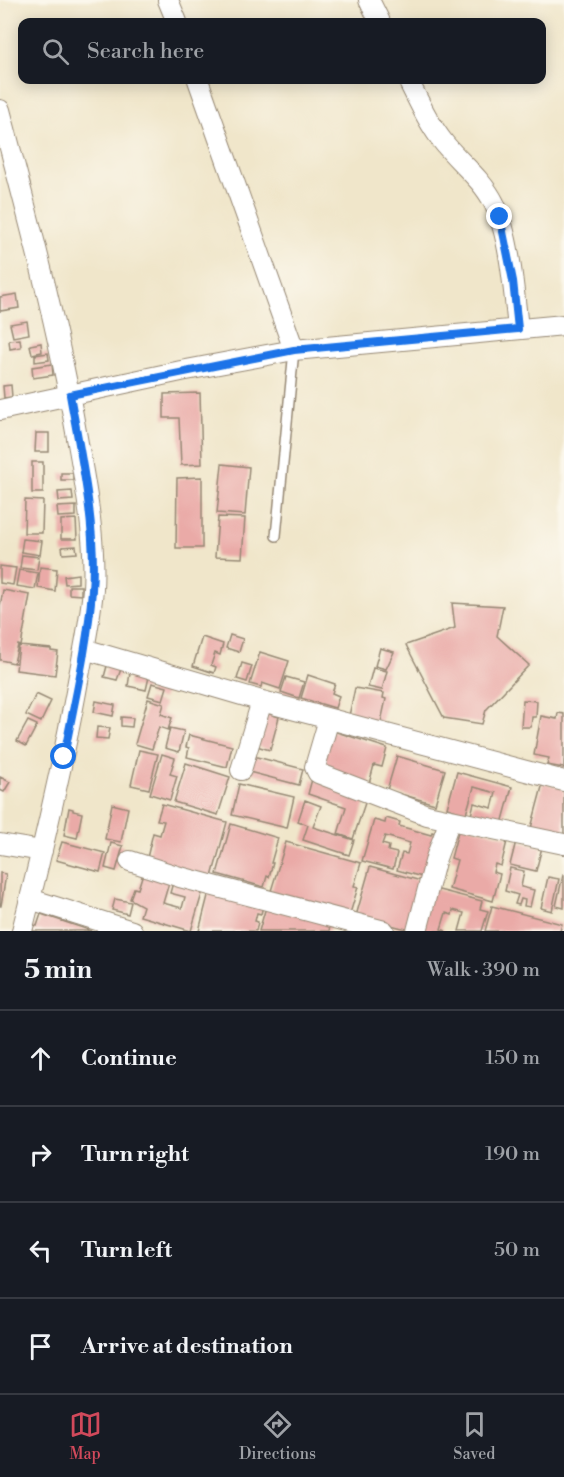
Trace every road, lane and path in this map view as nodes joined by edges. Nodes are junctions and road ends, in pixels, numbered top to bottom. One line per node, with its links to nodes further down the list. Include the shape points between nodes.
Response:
1 (369, 0): 4 (street)
2 (170, 1): 3 (street)
3 (176, 18)
4 (378, 18)
5 (199, 84): 11 (street)
6 (410, 84): 10 (street, via 445,144 493,201 513,281)
7 (0, 110): 8 (street)
8 (5, 146): 12 (street, via 49,297)
9 (564, 326): 10 (street)
10 (518, 329): 11 (street)
11 (294, 350): 12 (street); 14 (lane)
12 (70, 395): 13 (street); 15 (street, via 88,495 92,551 93,589)
13 (0, 410)
14 (276, 536)
15 (84, 649): 16 (street); 23 (street)
16 (262, 701): 17 (street); 18 (street)
17 (329, 719): 19 (street); 20 (street, via 315,767 318,772 427,815)
18 (241, 770)
19 (564, 781)
20 (450, 820): 22 (street); 29 (street)
21 (0, 844): 23 (street)
22 (564, 844)
23 (42, 851): 25 (street)
24 (130, 861): 28 (street)
25 (30, 899): 26 (street); 27 (street)
26 (22, 931)
27 (132, 931)
28 (384, 931)
29 (417, 931)

